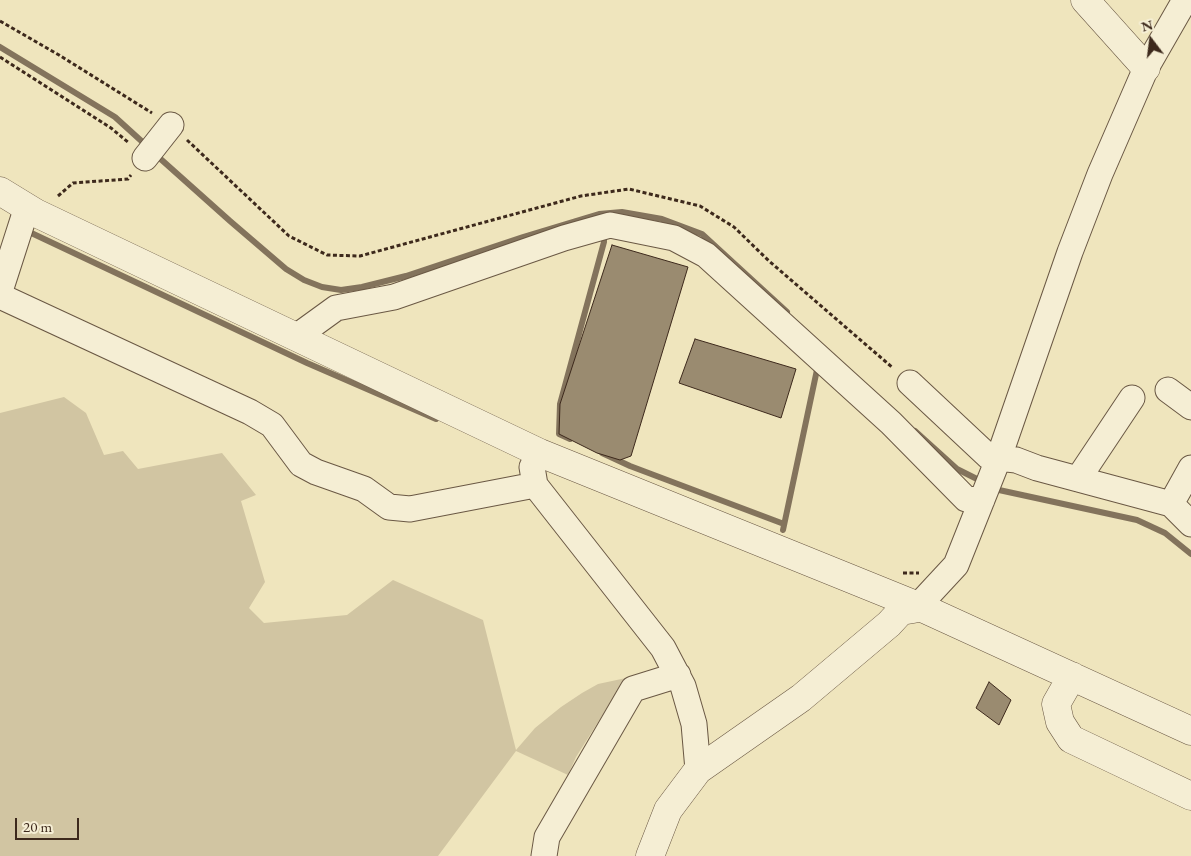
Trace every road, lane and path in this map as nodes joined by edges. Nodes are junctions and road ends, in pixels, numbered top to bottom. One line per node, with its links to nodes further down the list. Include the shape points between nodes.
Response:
1 (1085, 0): 5 (street)
2 (1185, 0): 5 (street)
3 (0, 21): 6 (path)
4 (0, 57): 7 (path, via 111,128)
5 (1146, 68): 18 (street, via 1070,252)
6 (171, 125): 7 (street)
7 (145, 158): 9 (path, via 128,179 73,183)
8 (0, 190): 9 (street)
9 (33, 210): 10 (street); 12 (street)
10 (0, 291)
11 (0, 296): 21 (street, via 250,412 272,425 301,464 364,489 389,507 410,509)
12 (296, 337): 17 (street); 22 (street, via 336,308 394,297 610,225 674,238 706,256 891,423 966,499)
13 (910, 383): 18 (street, via 989,457)
14 (1168, 390): 16 (street)
15 (1132, 398): 20 (street)
16 (1191, 407)
17 (540, 453): 21 (street, via 532,467); 27 (street)
18 (999, 457): 20 (street); 22 (street)
19 (1191, 468): 23 (street)
20 (1078, 479): 23 (street)
21 (535, 484): 28 (street, via 663,648)
22 (982, 500): 27 (street, via 956,565)
23 (1171, 504): 24 (street)
24 (1191, 524)
25 (896, 572): 26 (path)
26 (923, 573)
27 (918, 606): 29 (street); 31 (street, via 901,611 801,698)
28 (678, 676): 31 (street, via 684,686 694,724); 33 (street, via 633,689 547,837)
29 (1072, 676): 30 (street); 32 (street, via 1056,704 1060,722 1071,739)
30 (1191, 731)
31 (698, 770): 34 (street, via 668,810)
32 (1191, 796)
33 (544, 856)
34 (650, 856)

